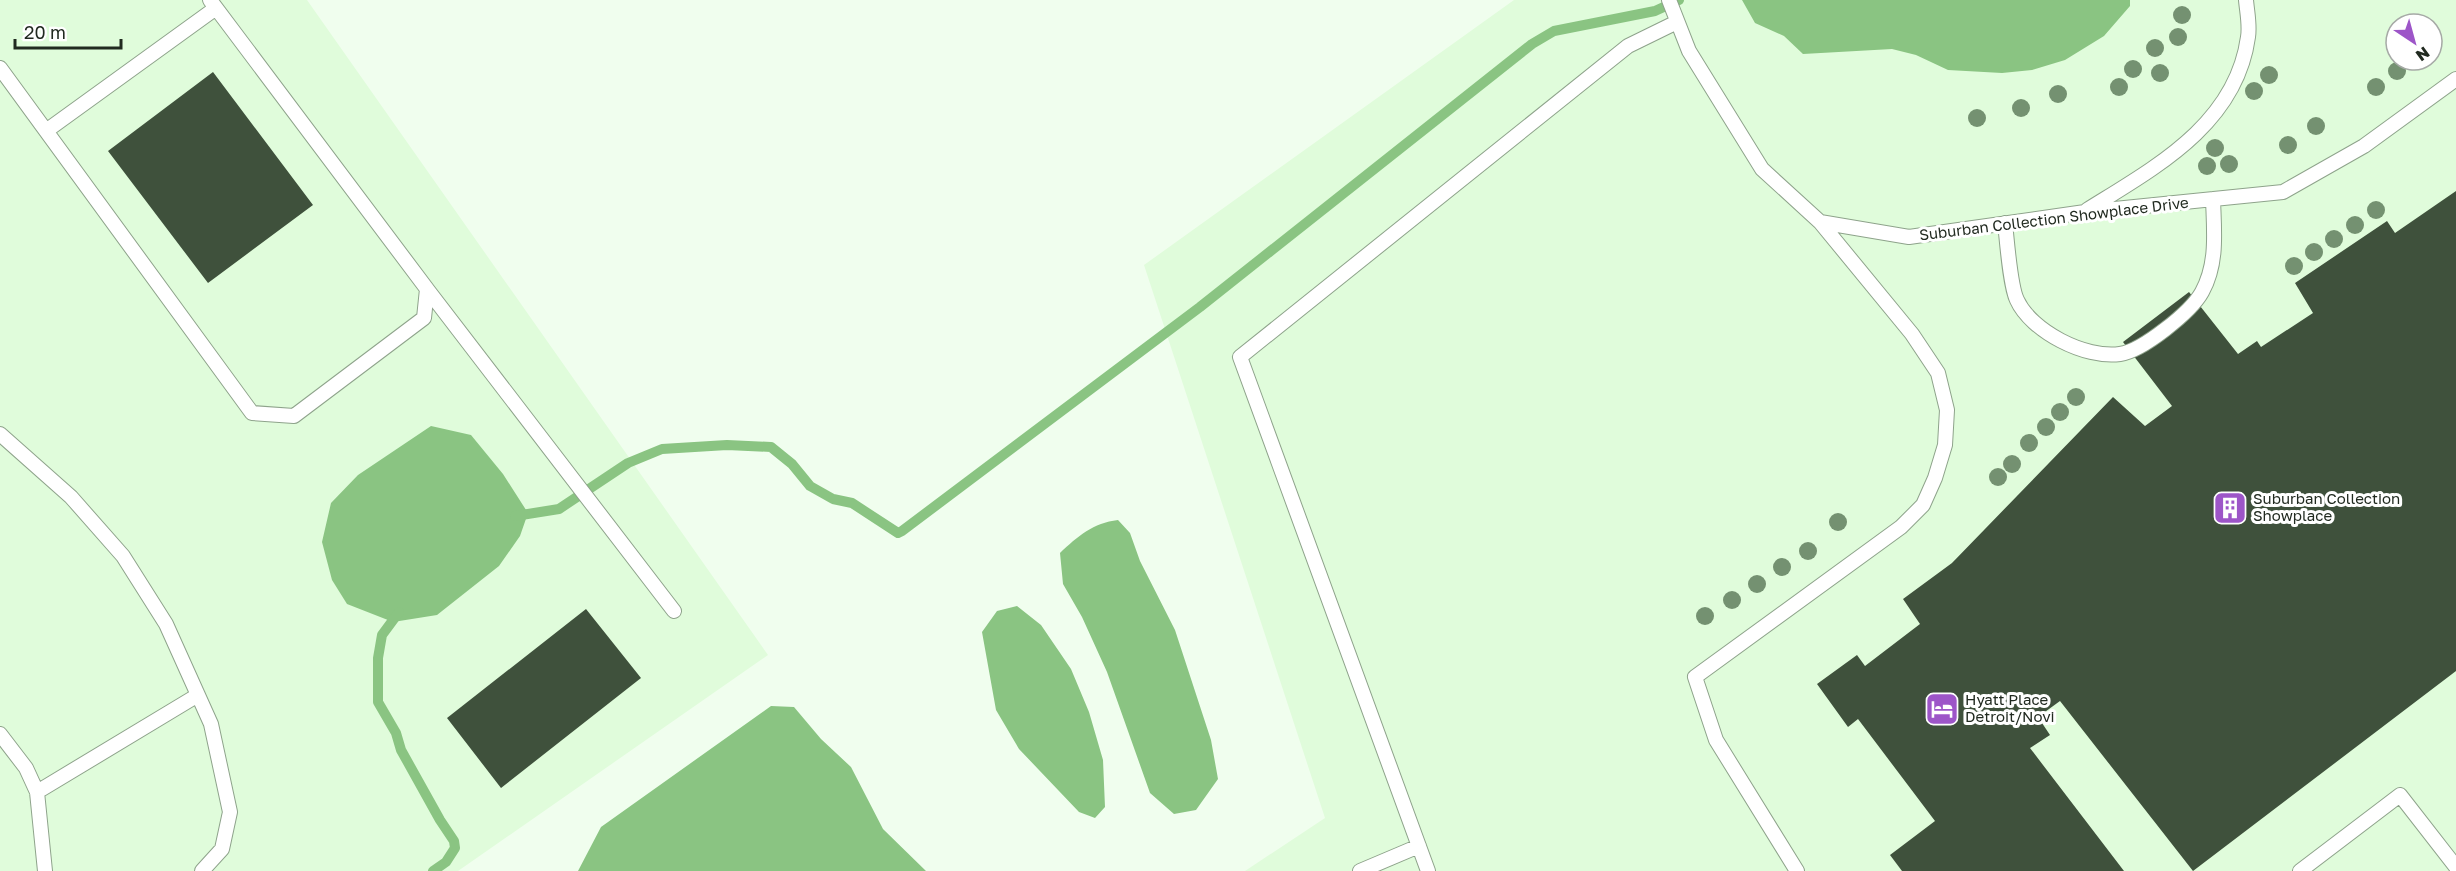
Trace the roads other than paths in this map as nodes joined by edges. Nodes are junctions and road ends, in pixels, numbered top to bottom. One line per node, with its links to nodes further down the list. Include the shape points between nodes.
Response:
1 (1669, 0): 4 (lane)
2 (2246, 0): 9 (lane, via 2248,36 2240,69 2224,102 2198,134 2165,161)
3 (213, 4): 7 (lane); 12 (lane)
4 (1677, 22): 10 (lane, via 1689,51 1762,169); 18 (lane, via 1628,46 1240,357)
5 (0, 68): 7 (lane)
6 (2456, 79): 8 (lane, Suburban Collection Showplace Drive, via 2364,146 2283,192)
7 (46, 131): 12 (lane, via 252,413 294,416 424,318)
8 (2214, 199): 9 (lane, Suburban Collection Showplace Drive); 11 (lane, via 2215,259 2202,293 2156,337 2120,354 2086,351 2032,323 2016,298)
9 (2085, 212): 11 (lane, Suburban Collection Showplace Drive)
10 (1820, 222): 11 (lane, Suburban Collection Showplace Drive, via 1909,237); 24 (lane, via 1916,339 1938,373 1947,410 1945,445 1923,505 1901,527 1695,677 1716,740)
11 (2005, 223)
12 (427, 289): 14 (lane)
13 (0, 434): 15 (lane, via 71,497 123,556 166,624)
14 (674, 611)
15 (198, 695): 17 (lane); 21 (lane, via 211,724 230,812 222,849)
16 (0, 735): 17 (lane, via 26,768)
17 (37, 792): 20 (lane)
18 (1419, 846): 22 (lane); 23 (lane)
19 (2455, 869): 25 (lane, via 2400,795)
20 (45, 871)
21 (202, 871)
22 (1360, 871)
23 (1428, 871)
24 (1797, 871)
25 (2300, 871)

